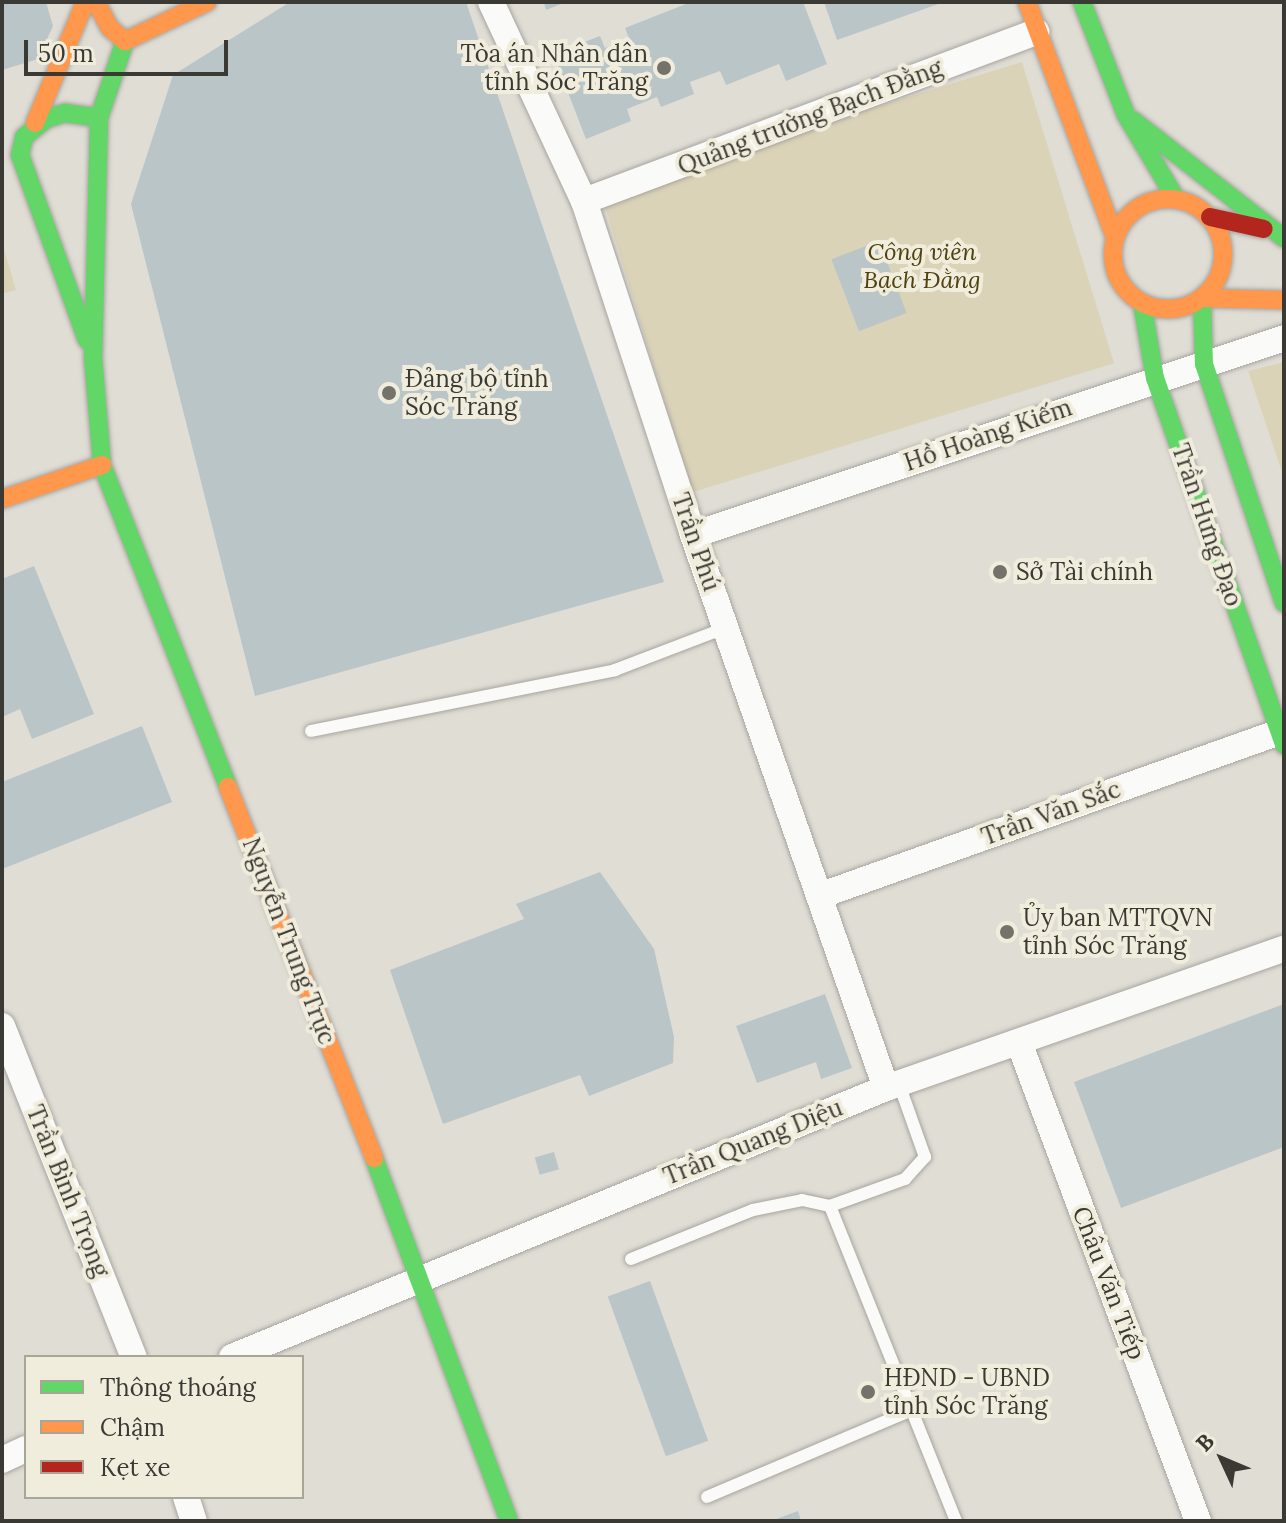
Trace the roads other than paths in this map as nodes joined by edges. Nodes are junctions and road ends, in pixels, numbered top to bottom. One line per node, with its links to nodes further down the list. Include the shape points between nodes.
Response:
1 (85, 2): 11 (street)
2 (96, 2): 8 (street, via 110,28)
3 (207, 2): 8 (street)
4 (491, 2): 13 (street, Trần Phú)
5 (1027, 2): 7 (street)
6 (1082, 2): 9 (street)
7 (1036, 32): 13 (street, Quảng trường Bạch Đằng); 16 (street)
8 (125, 41): 10 (street, Nguyễn Trung Trực)
9 (1126, 115): 12 (street); 15 (street)
10 (99, 118): 11 (street, via 65,113); 21 (street, Nguyễn Trung Trực)
11 (35, 123): 21 (street, Nguyễn Trung Trực, via 20,155 25,181)
12 (1176, 199): 14 (street); 16 (street, via 1139,207)
13 (584, 201): 26 (street, Trần Phú)
14 (1210, 217): 15 (street); 17 (street, via 1223,252 1220,271)
15 (1280, 232)
16 (1115, 237): 19 (street, via 1117,275)
17 (1202, 298): 18 (street); 19 (street, via 1179,308); 22 (street, Trần Hưng Đạo)
18 (1284, 300)
19 (1142, 303): 23 (street, Trần Hưng Đạo)
20 (1284, 338): 22 (street, Hồ Hoàng Kiếm)
21 (93, 357): 24 (street, Nguyễn Trung Trực)
22 (1204, 364): 23 (street, Hồ Hoàng Kiếm); 27 (street, Trần Hưng Đạo)
23 (1155, 378): 26 (street, Hồ Hoàng Kiếm); 30 (street, Trần Hưng Đạo)
24 (102, 465): 25 (street); 38 (street, Nguyễn Trung Trực)
25 (2, 499)
26 (693, 535): 28 (street, Trần Phú)
27 (1284, 603)
28 (725, 628): 29 (lane, via 615,670); 31 (street, Trần Phú)
29 (311, 731)
30 (1282, 735): 31 (street, Trần Văn Sắc)
31 (819, 896): 35 (street, Trần Phú)
32 (1284, 949): 34 (street, Trần Quang Diệu)
33 (2, 1026): 39 (street, Trần Bình Trọng)
34 (1020, 1045): 35 (street, Trần Quang Diệu); 46 (street, Châu Văn Tiếp)
35 (892, 1086): 36 (lane, via 925,1157 905,1179); 38 (street, Trần Quang Diệu)
36 (830, 1206): 37 (lane, via 802,1200 753,1210); 41 (lane)
37 (631, 1259)
38 (420, 1276): 40 (street, Trần Quang Diệu); 48 (street, Nguyễn Trung Trực)
39 (133, 1355)
40 (237, 1355)
41 (912, 1410): 44 (lane); 49 (lane)
42 (24, 1450): 43 (street)
43 (2, 1460)
44 (707, 1497)
45 (187, 1499): 47 (street)
46 (1194, 1520)
47 (194, 1521)
48 (509, 1521)
49 (956, 1521)

